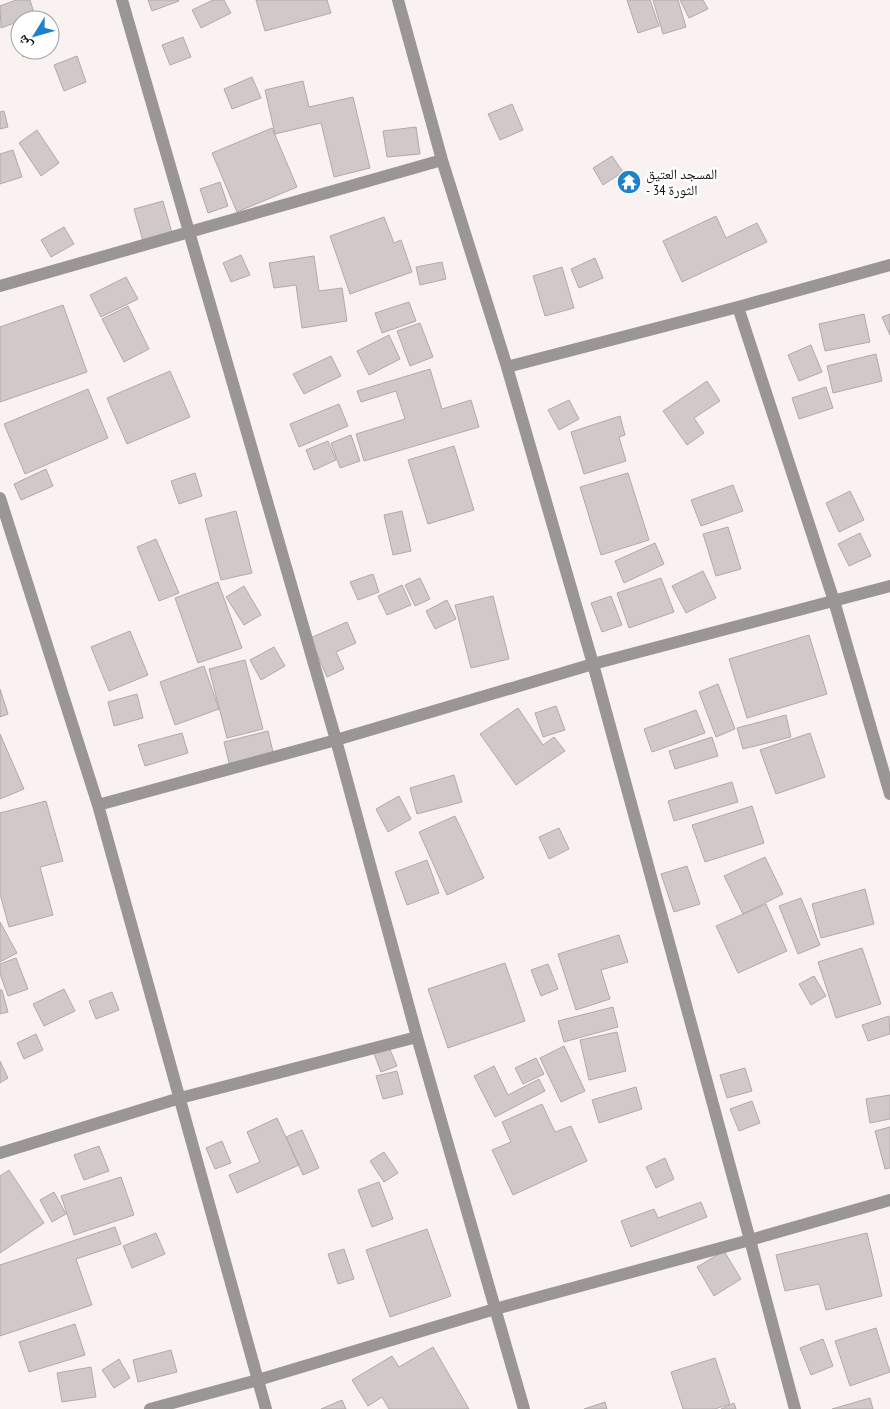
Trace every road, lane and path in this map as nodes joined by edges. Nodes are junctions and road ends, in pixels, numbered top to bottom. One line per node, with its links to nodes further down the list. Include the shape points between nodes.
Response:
1 (122, 0): 4 (street)
2 (398, 0): 3 (street)
3 (442, 160): 4 (street); 8 (street)
4 (188, 232): 6 (street); 13 (street)
5 (890, 265): 7 (street)
6 (0, 286)
7 (738, 307): 8 (street); 11 (street)
8 (507, 366): 12 (street)
9 (0, 498): 15 (street)
10 (890, 586): 11 (street)
11 (834, 601): 12 (street); 14 (street)
12 (593, 664): 13 (street); 20 (street)
13 (336, 740): 15 (street); 16 (street)
14 (890, 794)
15 (98, 805): 17 (street)
16 (417, 1036): 17 (street); 21 (street)
17 (180, 1098): 18 (street); 22 (street)
18 (0, 1153)
19 (890, 1200): 20 (street)
20 (750, 1240): 21 (street); 26 (street)
21 (495, 1309): 22 (street); 25 (street)
22 (258, 1380): 23 (street); 24 (street)
23 (150, 1409)
24 (266, 1409)
25 (524, 1409)
26 (795, 1409)

